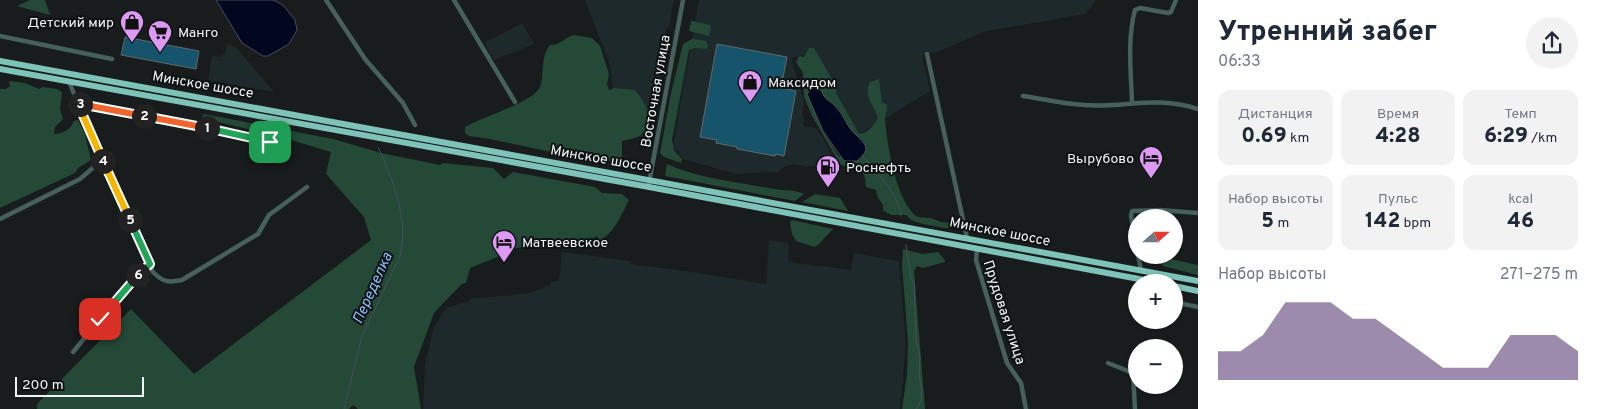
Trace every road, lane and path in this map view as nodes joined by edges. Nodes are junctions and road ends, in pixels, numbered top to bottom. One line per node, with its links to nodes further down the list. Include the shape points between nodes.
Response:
1 (454, 0): 12 (street)
2 (683, 0): 19 (street, Восточная улица)
3 (1176, 0): 13 (street, via 1168,13 1135,10 1130,41)
4 (328, 1): 16 (street, via 364,59 403,103)
5 (0, 36): 7 (street)
6 (927, 54): 25 (street)
7 (112, 59)
8 (0, 61): 19 (highway, Минское шоссе)
9 (0, 69): 10 (highway, Минское шоссе)
10 (69, 81): 14 (street); 21 (highway, Минское шоссе)
11 (1023, 96): 13 (street, via 1085,105)
12 (515, 102)
13 (1132, 102): 15 (street, via 1161,101)
14 (78, 104): 17 (street); 18 (street)
15 (1198, 108)
16 (415, 125)
17 (270, 142)
18 (102, 160): 24 (street, via 80,179); 27 (street)
19 (650, 179): 21 (street, Восточная улица); 25 (highway, Минское шоссе)
20 (306, 187): 27 (street, via 268,215 258,234 182,280 162,280)
21 (649, 187): 26 (highway, Минское шоссе)
22 (1183, 212): 23 (street)
23 (1198, 213)
24 (0, 219)
25 (968, 238): 29 (highway, Минское шоссе)
26 (977, 249): 30 (highway, Минское шоссе); 38 (street, Прудовая улица, via 976,260 995,327 1007,363 1021,383)
27 (150, 264): 36 (street)
28 (1140, 264): 29 (street)
29 (1142, 270): 31 (highway, Минское шоссе)
30 (1128, 277)
31 (1198, 281)
32 (1183, 288): 33 (highway)
33 (1198, 291)
34 (1183, 304): 35 (street)
35 (1198, 307)
36 (73, 352)
37 (1108, 363): 39 (street, via 1133,373)
38 (1026, 409)
39 (1135, 409)

